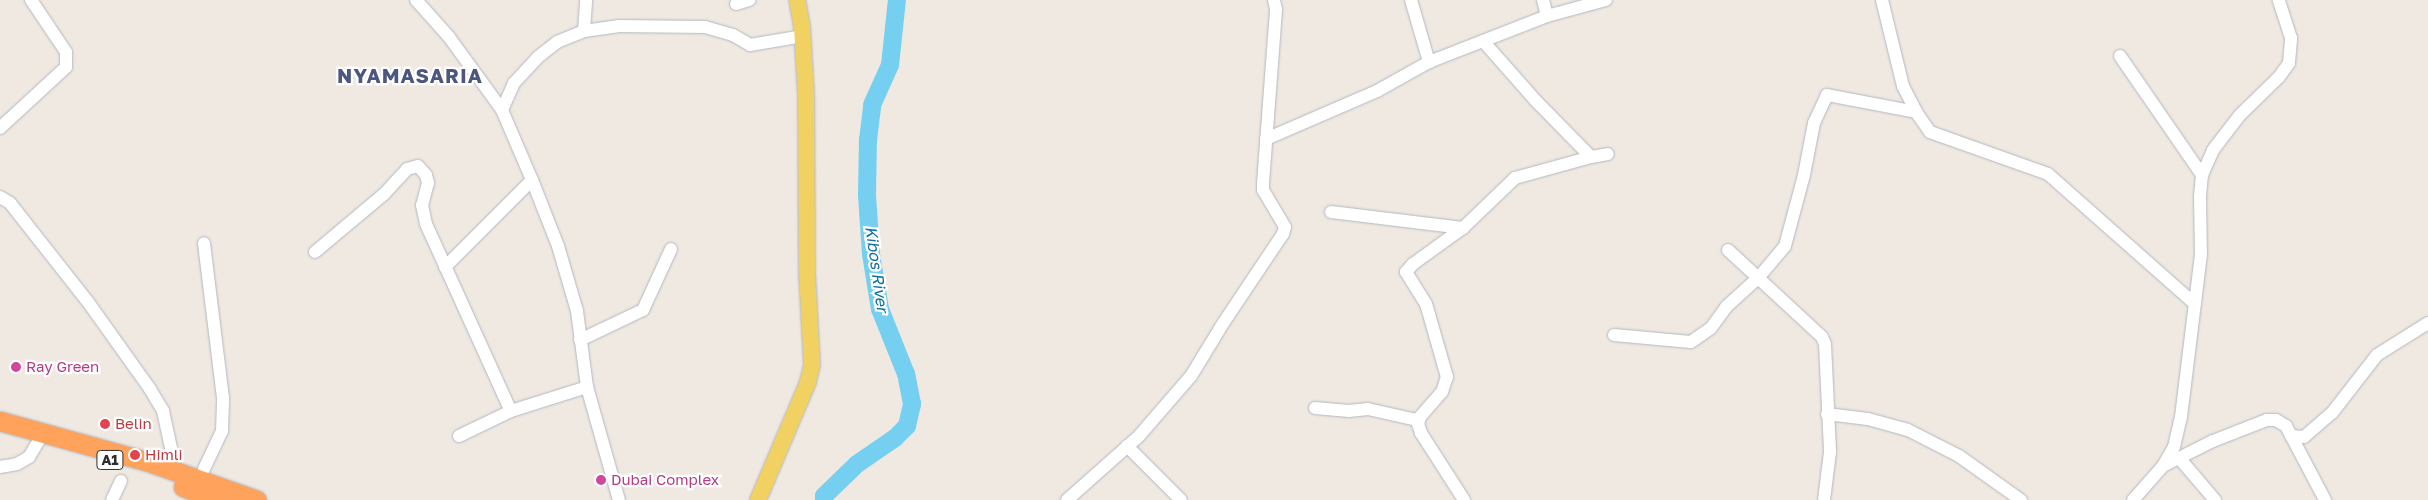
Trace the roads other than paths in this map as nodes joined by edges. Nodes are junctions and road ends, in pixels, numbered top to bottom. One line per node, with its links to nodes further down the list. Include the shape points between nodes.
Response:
1 (31, 0): 19 (street, via 66,52 66,67)
2 (416, 0): 17 (street, via 449,37)
3 (586, 0): 12 (street)
4 (797, 0): 13 (main road)
5 (1274, 0): 20 (street, via 1276,9)
6 (1411, 0): 16 (street)
7 (1543, 0): 11 (street)
8 (1606, 0): 11 (street)
9 (1882, 0): 18 (street, via 1903,86)
10 (2279, 0): 23 (street, via 2291,38 2289,63 2240,115 2213,150)
11 (1547, 16): 14 (street)
12 (584, 31): 13 (street, via 618,26 705,27 733,35 750,45); 17 (street, via 557,42 538,57 514,83)
13 (802, 36): 59 (main road, via 812,365 808,382)
14 (1483, 41): 16 (street); 22 (street)
15 (2120, 56): 23 (street)
16 (1428, 62): 20 (street, via 1377,91)
17 (502, 110): 24 (street)
18 (1916, 112): 33 (street, via 1827,95 1814,124 1785,246); 34 (street, via 1935,135 2048,174)
19 (0, 128)
20 (1266, 139): 48 (street, via 1263,190 1285,227 1283,234 1191,376 1139,436)
21 (1608, 154): 22 (street)
22 (1590, 157): 27 (street, via 1515,178)
23 (2202, 175): 34 (street, via 2201,256)
24 (532, 180): 32 (street); 37 (street, via 558,246 577,311)
25 (0, 197): 49 (street, via 10,203 88,302 150,390 163,411)
26 (1331, 212): 27 (street)
27 (1462, 228): 43 (street, via 1406,272 1426,304 1447,377 1442,392 1420,417)
28 (204, 243): 53 (street, via 221,377 223,422 219,441)
29 (671, 249): 37 (street, via 643,310)
30 (1728, 250): 33 (street)
31 (315, 252): 32 (street, via 384,194 407,169 418,166 428,183 422,205 426,224)
32 (445, 267): 40 (street)
33 (1759, 277): 36 (street, via 1726,307 1711,328 1691,342); 41 (street, via 1822,337 1825,344)
34 (2195, 304): 51 (street, via 2181,417 2174,447)
35 (2428, 323): 46 (street, via 2377,356 2332,413 2304,437)
36 (1614, 335)
37 (580, 340): 38 (street)
38 (587, 387): 40 (street); 58 (street)
39 (1314, 408): 43 (street, via 1368,409 1417,420)
40 (511, 411): 45 (street)
41 (1827, 414): 63 (street, via 1830,452); 64 (street, via 1868,419 1908,430 1959,456)
42 (0, 421): 57 (highway, A1, via 152,463)
43 (1418, 424): 62 (street)
44 (0, 428): 47 (highway, A1)
45 (459, 436)
46 (2291, 436): 50 (street, via 2286,426 2276,420 2268,420 2214,441); 67 (street)
47 (42, 437): 52 (street, via 29,457); 56 (highway, A1)
48 (1126, 446): 60 (street); 61 (street)
49 (173, 457)
50 (2180, 459): 51 (street); 66 (street)
51 (2163, 466): 65 (street)
52 (0, 468)
53 (204, 470)
54 (121, 482): 55 (street)
55 (112, 500)
56 (217, 500)
57 (257, 500)
58 (619, 500)
59 (758, 500)
60 (1067, 500)
61 (1182, 500)
62 (1464, 500)
63 (1824, 500)
64 (2021, 500)
65 (2134, 500)
66 (2214, 500)
67 (2325, 500)

